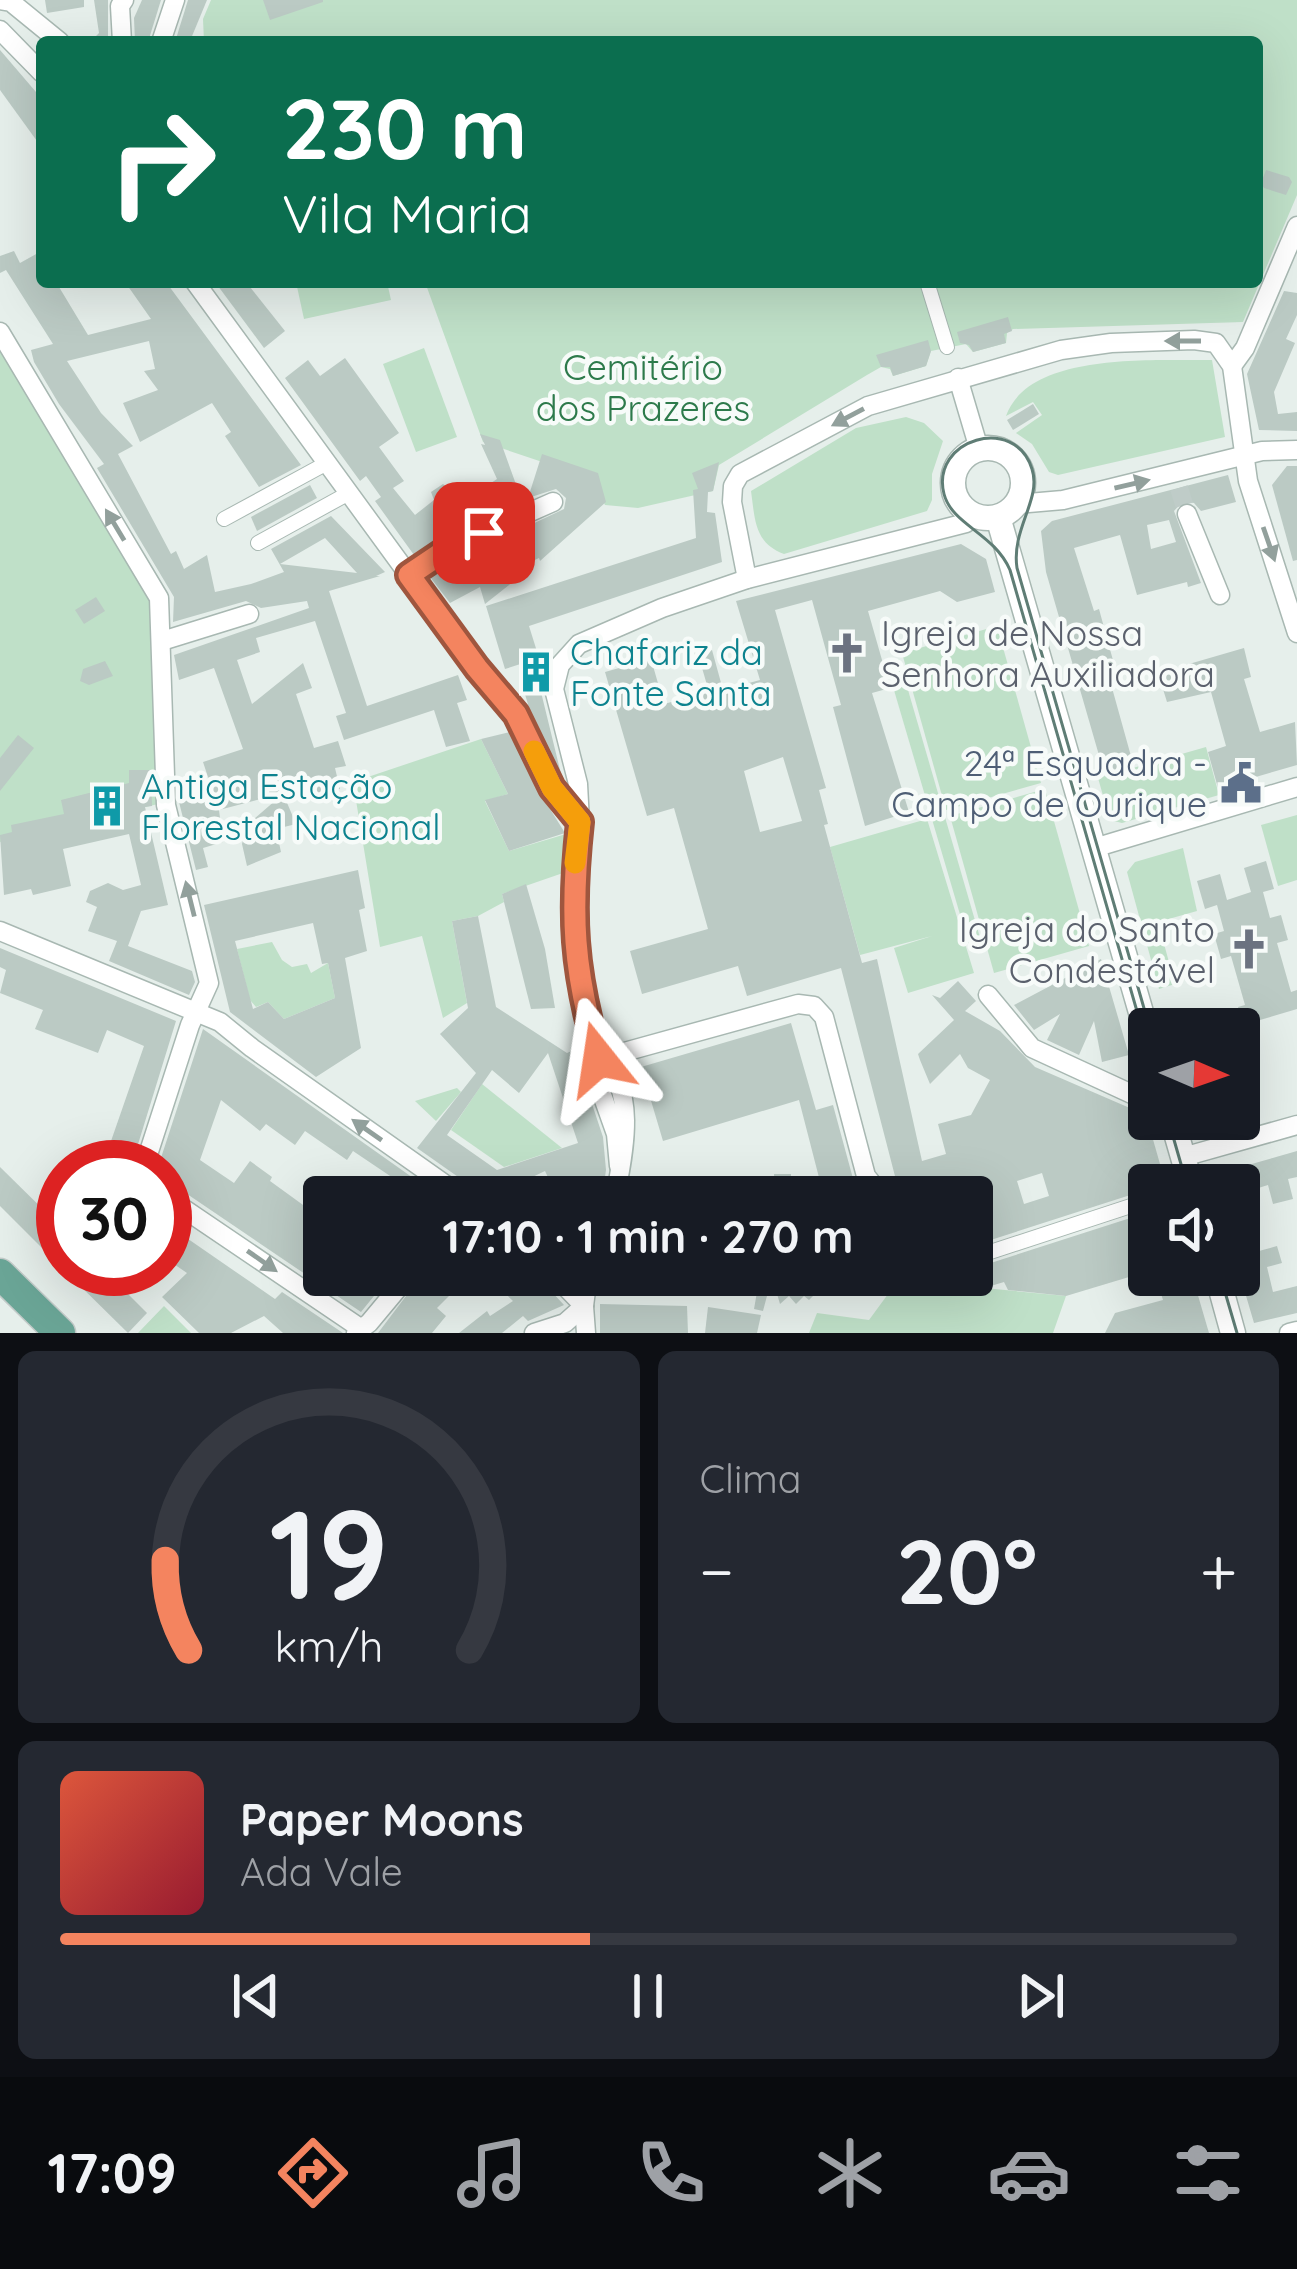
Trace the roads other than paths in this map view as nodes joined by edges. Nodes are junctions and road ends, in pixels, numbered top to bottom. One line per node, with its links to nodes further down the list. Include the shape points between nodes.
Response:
1 (0, 0): 5 (street)
2 (124, 0): 6 (street)
3 (175, 0): 7 (street)
4 (0, 30): 8 (street)
5 (53, 36)
6 (122, 36)
7 (163, 36)
8 (36, 67)
9 (1297, 226): 10 (street)
10 (1276, 276): 11 (street); 16 (street)
11 (1297, 280)
12 (199, 288): 21 (street)
13 (929, 288): 15 (street)
14 (0, 332): 34 (street, one-way to 14, via 159,598)
15 (947, 346)
16 (1232, 366): 17 (street, one-way to 17, via 1216,343 1136,342 1061,350); 20 (street)
17 (958, 379): 18 (street); 29 (street, one-way to 29, via 868,406 740,474 732,502)
18 (979, 449): 24 (street, via 1002,450 1024,481); 24 (street, via 960,463 953,485 962,507)
19 (1297, 451): 20 (street)
20 (1245, 454): 24 (street, one-way to 20, via 1177,481); 30 (street, one-way to 30, via 1247,481)
21 (327, 463): 22 (street); 26 (street)
22 (350, 494): 27 (street); 28 (street)
23 (553, 502): 28 (street)
24 (997, 512): 29 (street); 37 (street)
25 (1187, 514): 31 (street)
26 (224, 519)
27 (258, 543)
28 (409, 575): 36 (street, via 516,714 552,788)
29 (747, 579): 36 (street, via 593,635 565,657 554,689)
30 (1292, 594): 33 (street)
31 (1220, 596)
32 (249, 614): 34 (street)
33 (1297, 633)
34 (162, 641): 41 (street, one-way to 34, via 209,983 166,805)
35 (1297, 787): 37 (street)
36 (580, 822): 42 (street, via 572,933)
37 (1094, 848): 40 (street)
38 (0, 931): 41 (street)
39 (988, 995): 43 (street, via 1032,1048)
40 (1140, 1008)
41 (197, 1012): 45 (street); 49 (street, one-way to 41)
42 (599, 1059): 50 (street, via 615,1074 623,1111); 51 (street, via 814,1006 824,1017)
43 (1128, 1092)
44 (1297, 1124): 47 (street)
45 (153, 1140)
46 (1178, 1140): 47 (street)
47 (1183, 1157): 48 (street)
48 (1185, 1164)
49 (433, 1176)
50 (618, 1176)
51 (866, 1176)
52 (1128, 1207): 54 (street)
53 (192, 1215): 61 (street, one-way to 61)
54 (993, 1251)
55 (0, 1274): 62 (main road)
56 (392, 1296): 61 (street)
57 (574, 1296): 60 (street)
58 (585, 1296): 60 (street)
59 (1223, 1296): 65 (street)
60 (584, 1306): 63 (street); 64 (street)
61 (358, 1330)
62 (60, 1333)
63 (534, 1333)
64 (586, 1333)
65 (1233, 1333)

